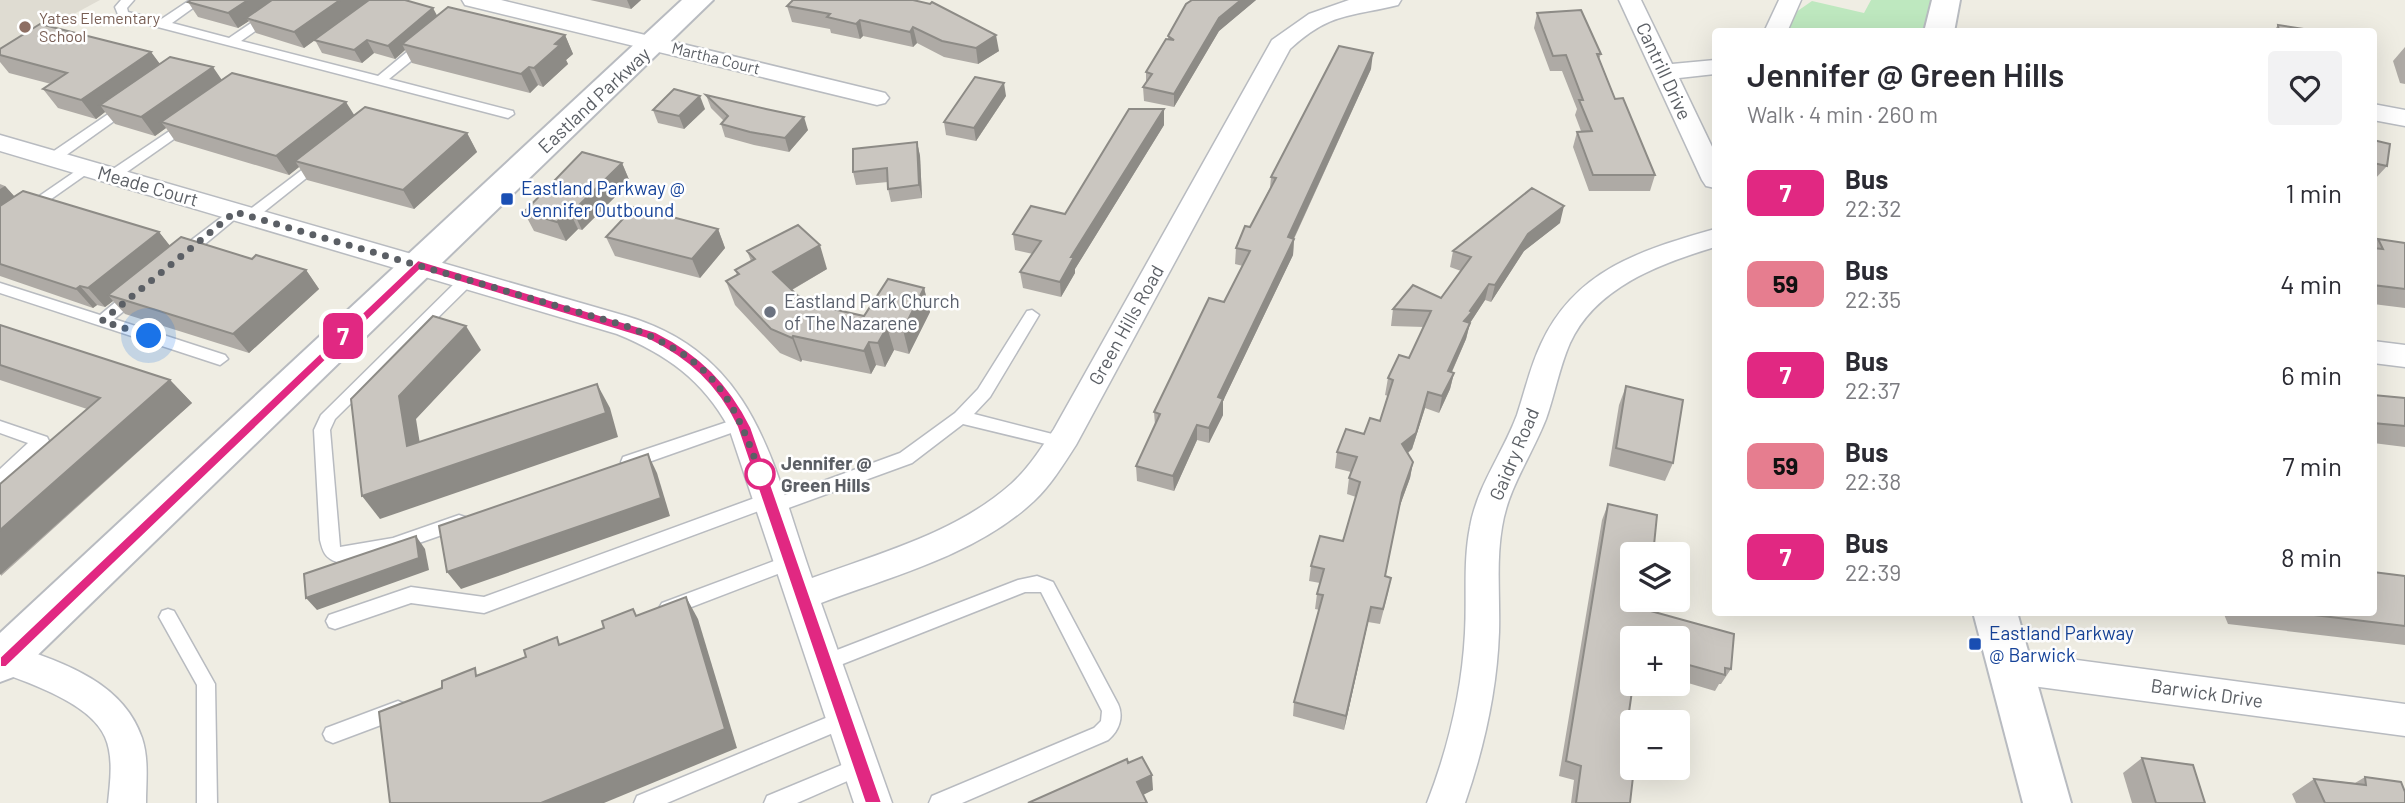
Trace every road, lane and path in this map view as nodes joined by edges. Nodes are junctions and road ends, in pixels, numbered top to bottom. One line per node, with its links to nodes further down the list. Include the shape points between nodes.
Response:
1 (128, 0): 10 (lane, via 121,7 123,15)
2 (198, 0): 10 (lane)
3 (293, 0): 14 (lane)
4 (699, 0): 15 (street, Eastland Parkway)
5 (1390, 0): 47 (street, Green Hills Road, via 1353,5 1310,20 1280,45)
6 (1630, 0): 17 (street, Cantrill Drive)
7 (1790, 0): 11 (street)
8 (1946, 0): 12 (street)
9 (472, 3): 15 (street, Martha Court)
10 (162, 24): 14 (lane)
11 (1776, 28)
12 (1940, 28)
13 (433, 36): 18 (lane)
14 (231, 43): 18 (lane, via 306,56)
15 (654, 43): 19 (street, Martha Court); 35 (street, Eastland Parkway)
16 (1712, 67): 17 (street)
17 (1665, 72): 29 (street, Cantrill Drive)
18 (380, 80): 22 (lane)
19 (877, 98)
20 (137, 99): 27 (lane)
21 (2377, 113): 24 (street)
22 (508, 114)
23 (199, 115): 30 (lane)
24 (2405, 118)
25 (0, 143): 27 (street, Meade Court)
26 (333, 150): 31 (lane)
27 (52, 158): 28 (street, Meade Court)
28 (86, 168): 30 (street, Meade Court); 32 (lane)
29 (1712, 174)
30 (112, 176): 31 (street, Meade Court)
31 (242, 214): 34 (lane); 35 (street, Meade Court)
32 (0, 230)
33 (1712, 239): 72 (street, Gaidry Road, via 1659,255 1606,282 1570,317 1556,341 1531,420 1492,502 1486,527 1481,649 1467,734)
34 (174, 262)
35 (418, 264): 36 (street, Meade Court); 58 (street, Eastland Parkway)
36 (468, 279): 45 (street, Meade Court, via 626,326 674,347 716,382); 51 (lane, via 329,415 322,430 329,540 337,555 393,545)
37 (143, 287): 40 (lane)
38 (0, 288): 40 (lane)
39 (1032, 315): 44 (lane, via 984,393)
40 (102, 321): 43 (lane)
41 (2377, 352): 42 (street)
42 (2405, 356)
43 (220, 359)
44 (961, 417): 47 (lane); 50 (lane, via 906,458)
45 (742, 423): 48 (lane); 50 (street, Meade Court)
46 (0, 428): 49 (lane, via 41,441)
47 (1062, 442): 53 (street, Green Hills Road, via 1021,494 986,519)
48 (614, 468)
49 (0, 479)
50 (771, 504): 52 (street, Meade Court); 57 (lane, via 484,605 411,595)
51 (471, 517)
52 (790, 562): 53 (street, Meade Court); 54 (lane)
53 (802, 596): 59 (street, Meade Court)
54 (647, 616)
55 (1996, 616): 60 (street)
56 (167, 617): 68 (lane, via 206,684)
57 (335, 621)
58 (1, 659): 67 (street, via 59,681 103,705 124,738)
59 (825, 663): 62 (street, Meade Court); 66 (lane, via 1024,585 1047,587 1112,720 1101,734)
60 (2009, 667): 63 (street, Barwick Drive); 73 (street)
61 (412, 705): 64 (lane)
62 (845, 719): 65 (street, Meade Court); 69 (lane)
63 (2405, 720)
64 (333, 734)
65 (861, 766): 70 (lane); 71 (street, Meade Court)
66 (949, 801)
67 (127, 803)
68 (207, 803)
69 (644, 803)
70 (774, 803)
71 (873, 803)
72 (1446, 803)
73 (2047, 803)

